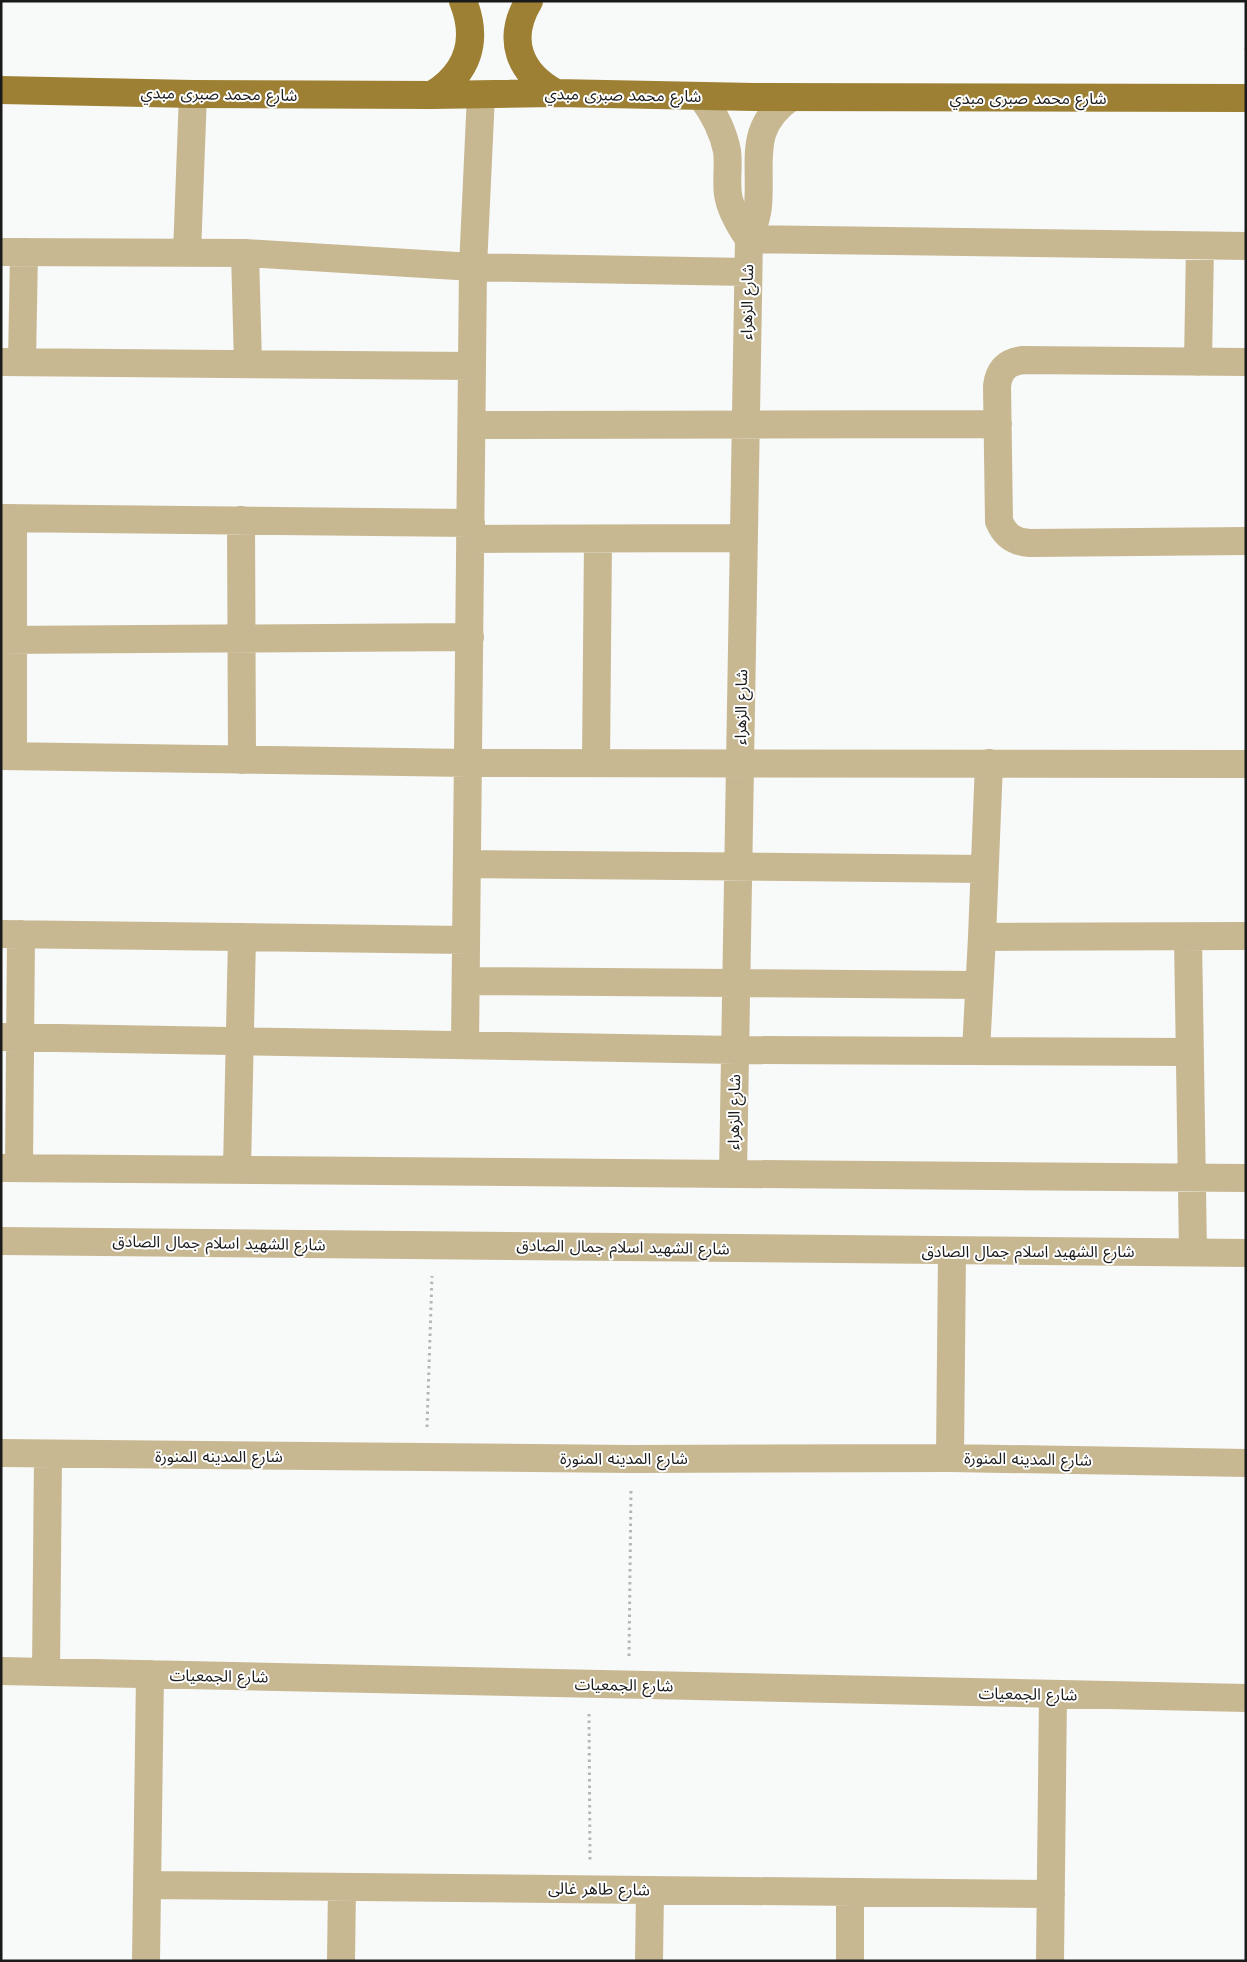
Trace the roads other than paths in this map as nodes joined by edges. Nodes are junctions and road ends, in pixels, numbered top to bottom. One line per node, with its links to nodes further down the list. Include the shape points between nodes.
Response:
1 (463, 1): 7 (main road, via 471,30 470,46 457,75)
2 (529, 1): 4 (main road, via 518,29 522,61 542,86)
3 (1, 90): 5 (main road, شارع محمد صبرى مبدي)
4 (556, 93): 6 (main road, شارع محمد صبرى مبدي); 8 (main road, شارع محمد صبرى مبدي)
5 (192, 94): 7 (main road, شارع محمد صبرى مبدي); 15 (street)
6 (481, 94): 7 (main road, شارع محمد صبرى مبدي); 17 (street)
7 (432, 95)
8 (701, 96): 9 (main road, شارع محمد صبرى مبدي); 11 (street, via 723,137 727,152 728,196)
9 (791, 97): 10 (main road, شارع محمد صبرى مبدي); 11 (street, شارع الزهراء, via 779,105 763,129 759,144 758,206)
10 (1246, 98)
11 (749, 239): 12 (street); 18 (street, شارع الزهراء)
12 (1200, 246): 13 (street); 20 (street)
13 (1246, 246)
14 (13, 252): 15 (street); 19 (street)
15 (187, 253): 16 (street)
16 (245, 253): 17 (street); 22 (street)
17 (473, 267): 18 (street); 23 (street)
18 (748, 272): 24 (street, شارع الزهراء)
19 (12, 362): 22 (street)
20 (1198, 362): 21 (street); 25 (street, via 1014,361 998,378)
21 (1246, 362)
22 (248, 364): 23 (street)
23 (472, 366): 26 (street)
24 (746, 424): 25 (street); 26 (street); 30 (street, شارع الزهراء)
25 (998, 424): 32 (street, via 999,521 1010,538 1020,542)
26 (472, 425): 29 (street)
27 (7, 518): 28 (street); 35 (street)
28 (241, 520): 29 (street); 34 (street)
29 (471, 531): 31 (street); 33 (street)
30 (744, 538): 31 (street); 40 (street, شارع الزهراء)
31 (598, 539): 39 (street)
32 (1246, 541)
33 (470, 637): 34 (street); 38 (street)
34 (242, 639): 35 (street); 37 (street)
35 (7, 640): 36 (street)
36 (7, 756): 37 (street)
37 (242, 760): 38 (street)
38 (468, 763): 39 (street); 43 (street)
39 (596, 763): 40 (street)
40 (740, 763): 41 (street); 44 (street, شارع الزهراء)
41 (989, 763): 42 (street); 45 (street)
42 (1246, 764)
43 (467, 864): 44 (street); 51 (street)
44 (738, 866): 45 (street); 53 (street, شارع الزهراء)
45 (984, 869): 49 (street)
46 (11, 934): 48 (street); 55 (street)
47 (1246, 936): 50 (street)
48 (242, 937): 51 (street); 56 (street)
49 (982, 937): 50 (street); 54 (street)
50 (1188, 937): 60 (street)
51 (466, 940): 52 (street)
52 (466, 981): 53 (street); 57 (street)
53 (737, 983): 54 (street); 58 (street, شارع الزهراء)
54 (978, 985): 59 (street)
55 (11, 1037): 56 (street); 61 (street)
56 (240, 1041): 57 (street); 62 (street)
57 (465, 1045): 58 (street)
58 (735, 1050): 59 (street); 63 (street, شارع الزهراء)
59 (976, 1051): 60 (street)
60 (1190, 1052): 64 (street)
61 (10, 1168): 62 (street)
62 (237, 1169): 63 (street)
63 (733, 1174): 64 (street)
64 (1191, 1177): 65 (street); 68 (street)
65 (1246, 1178)
66 (1, 1241): 67 (street, شارع الشهيد اسلام جمال الصادق)
67 (952, 1251): 68 (street, شارع الشهيد اسلام جمال الصادق); 72 (street)
68 (1193, 1252): 69 (street, شارع الشهيد اسلام جمال الصادق)
69 (1246, 1253)
70 (1, 1453): 71 (street, شارع المدينه المنورة)
71 (48, 1454): 72 (street, شارع المدينه المنورة); 75 (street)
72 (950, 1458): 73 (street, شارع المدينه المنورة)
73 (1246, 1463)
74 (1, 1671): 75 (street, شارع الجمعيات)
75 (46, 1672): 76 (street, شارع الجمعيات)
76 (150, 1674): 77 (street, شارع الجمعيات); 79 (street)
77 (1053, 1694): 78 (street, شارع الجمعيات); 83 (street)
78 (1246, 1698)
79 (147, 1885): 80 (street, شارع طاهر غالى); 84 (street)
80 (342, 1887): 81 (street, شارع طاهر غالى); 85 (street)
81 (650, 1890): 82 (street, شارع طاهر غالى); 86 (street)
82 (850, 1892): 83 (street, شارع طاهر غالى); 87 (street)
83 (1051, 1894): 88 (street)
84 (146, 1961)
85 (341, 1961)
86 (649, 1961)
87 (850, 1961)
88 (1050, 1961)

